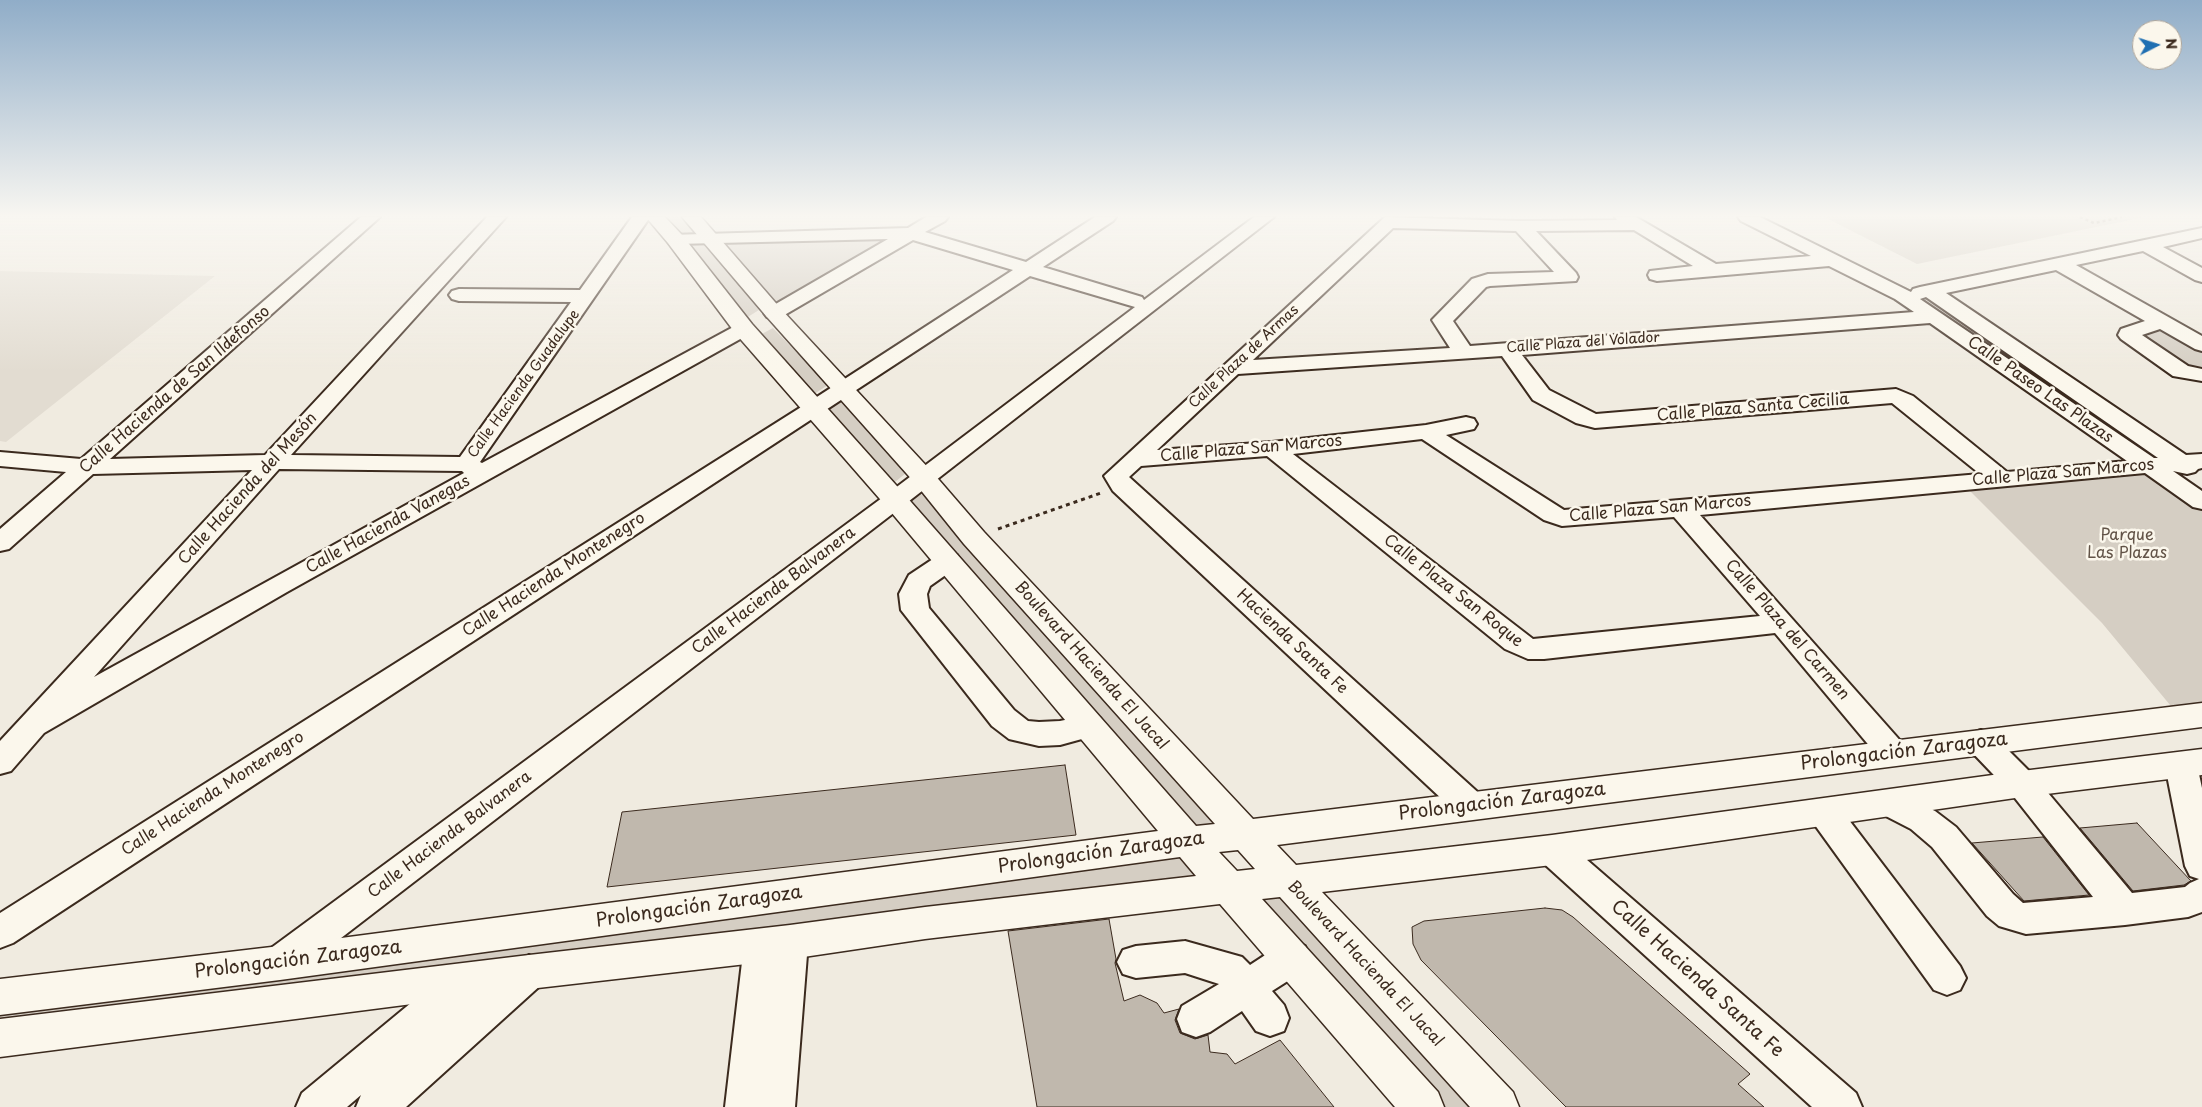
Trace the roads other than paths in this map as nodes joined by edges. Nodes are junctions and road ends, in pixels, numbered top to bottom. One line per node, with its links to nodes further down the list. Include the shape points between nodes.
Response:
1 (312, 269): 43 (street, Calle Hacienda de San Ildefonso)
2 (450, 269): 40 (street, Calle Hacienda del Mesón)
3 (605, 269): 23 (street, Calle Hacienda Guadalupe)
4 (698, 269): 28 (main road)
5 (736, 269): 25 (main road, Boulevard Hacienda El Jacal)
6 (849, 269): 25 (street)
7 (1027, 269): 34 (street, Calle Hacienda Montenegro)
8 (1030, 269): 24 (street)
9 (1198, 269): 47 (street, Calle Hacienda Balvanera)
10 (1339, 269): 32 (street, Calle Plaza de Armas)
11 (1561, 269): 31 (street, via 1569,278 1488,280 1479,284 1442,320)
12 (1728, 269): 17 (street)
13 (1848, 269): 22 (street, Calle Paseo Las Plazas)
14 (2039, 269): 20 (street)
15 (2068, 269): 27 (street)
16 (2189, 269): 19 (street)
17 (1712, 270): 18 (street)
18 (1657, 274)
19 (2202, 276)
20 (1931, 292): 22 (street); 41 (street, Calle Paseo Las Plazas)
21 (459, 295): 23 (street)
22 (1902, 295): 26 (street, Calle Paseo Las Plazas)
23 (586, 296): 44 (street, Calle Hacienda Guadalupe)
24 (1135, 301)
25 (774, 313): 34 (main road, Boulevard Hacienda El Jacal)
26 (1934, 317): 30 (street, Calle Plaza del Volador); 42 (street, Calle Paseo Las Plazas)
27 (2162, 322): 29 (street); 33 (street, via 2128,333 2128,336 2181,370)
28 (744, 329): 35 (main road); 44 (street, Calle Hacienda Vanegas)
29 (2202, 345)
30 (1507, 349): 31 (street, Calle Plaza del Volador); 48 (street, Calle Plaza Santa Cecilia, via 1541,395 1595,422 1896,396)
31 (1464, 353): 32 (street, Calle Plaza del Volador)
32 (1232, 368): 45 (street, Calle Plaza de Armas)
33 (2202, 375)
34 (844, 389): 35 (street, Calle Hacienda Montenegro); 47 (main road, Boulevard Hacienda El Jacal)
35 (814, 408): 49 (main road); 74 (street, Calle Hacienda Montenegro)
36 (1466, 424): 37 (street)
37 (1426, 432): 38 (street, Calle Plaza San Marcos); 51 (street, Calle Plaza San Marcos, via 1553,515 1576,518)
38 (1272, 449): 45 (street, Calle Plaza San Marcos); 54 (street, Calle Plaza San Roque, via 1507,635 1528,648 1544,649)
39 (0, 460): 43 (street)
40 (272, 462): 43 (street); 44 (street); 56 (street, Calle Hacienda del Mesón)
41 (2192, 462): 42 (street, Calle Plaza San Marcos); 46 (street, Calle Paseo Las Plazas)
42 (2149, 466): 48 (street, Calle Plaza San Marcos); 50 (street, Calle Paseo Las Plazas)
43 (87, 467): 52 (street, Calle Hacienda de San Ildefonso)
44 (474, 468): 56 (street, Calle Hacienda Vanegas)
45 (1124, 473): 64 (street, Hacienda Santa Fe)
46 (2202, 477)
47 (924, 478): 49 (street, Calle Hacienda Balvanera); 66 (main road, Boulevard Hacienda El Jacal, via 974,538)
48 (2001, 479): 51 (street, Calle Plaza San Marcos)
49 (895, 500): 53 (main road); 78 (street, Calle Hacienda Balvanera)
50 (2202, 502)
51 (1681, 509): 54 (street, Calle Plaza del Carmen)
52 (0, 543)
53 (948, 561): 57 (main road); 57 (street, via 919,581 913,594 915,610 1003,718 1020,731 1039,734)
54 (1782, 623): 59 (street, Calle Plaza del Carmen)
55 (2202, 714): 58 (main road, Prolongación Zaragoza)
56 (34, 725): 60 (street, Calle Hacienda del Mesón)
57 (1089, 726): 67 (main road)
58 (1981, 742): 59 (main road, Prolongación Zaragoza); 62 (street)
59 (1892, 753): 64 (main road, Prolongación Zaragoza)
60 (0, 762)
61 (2191, 764): 62 (main road); 69 (street)
62 (2022, 784): 63 (main road); 73 (street)
63 (1890, 803): 65 (main road); 73 (street, via 1923,820 1944,837 2012,915 2036,919)
64 (1471, 806): 66 (main road, Prolongación Zaragoza)
65 (1824, 812): 68 (main road); 80 (street)
66 (1245, 834): 67 (main road, Prolongación Zaragoza); 70 (main road, Boulevard Hacienda El Jacal)
67 (1188, 842): 71 (main road); 78 (main road, Prolongación Zaragoza)
68 (1552, 850): 70 (main road); 95 (street, Calle Hacienda Santa Fe)
69 (2202, 866)
70 (1289, 882): 71 (main road); 94 (main road, Boulevard Hacienda El Jacal)
71 (1229, 888): 75 (main road, via 925,923); 76 (main road)
72 (2202, 893): 73 (street, via 2188,902)
73 (2125, 910)
74 (0, 932)
75 (776, 944): 79 (main road); 91 (street); 92 (street)
76 (1292, 958): 82 (street); 93 (main road)
77 (1136, 962): 82 (street, via 1185,958 1229,969)
78 (280, 963): 83 (main road, Prolongación Zaragoza)
79 (529, 972): 81 (main road); 88 (street)
80 (1947, 978)
81 (465, 981): 86 (street); 87 (main road)
82 (1246, 986): 84 (street); 85 (street)
83 (0, 997)
84 (1270, 1018)
85 (1196, 1019)
86 (410, 1027): 88 (street); 89 (street)
87 (4, 1040)
88 (439, 1052): 90 (street)
89 (316, 1107)
90 (376, 1107)
91 (745, 1107)
92 (775, 1107)
93 (1423, 1107)
94 (1498, 1107)
95 (1842, 1107)

